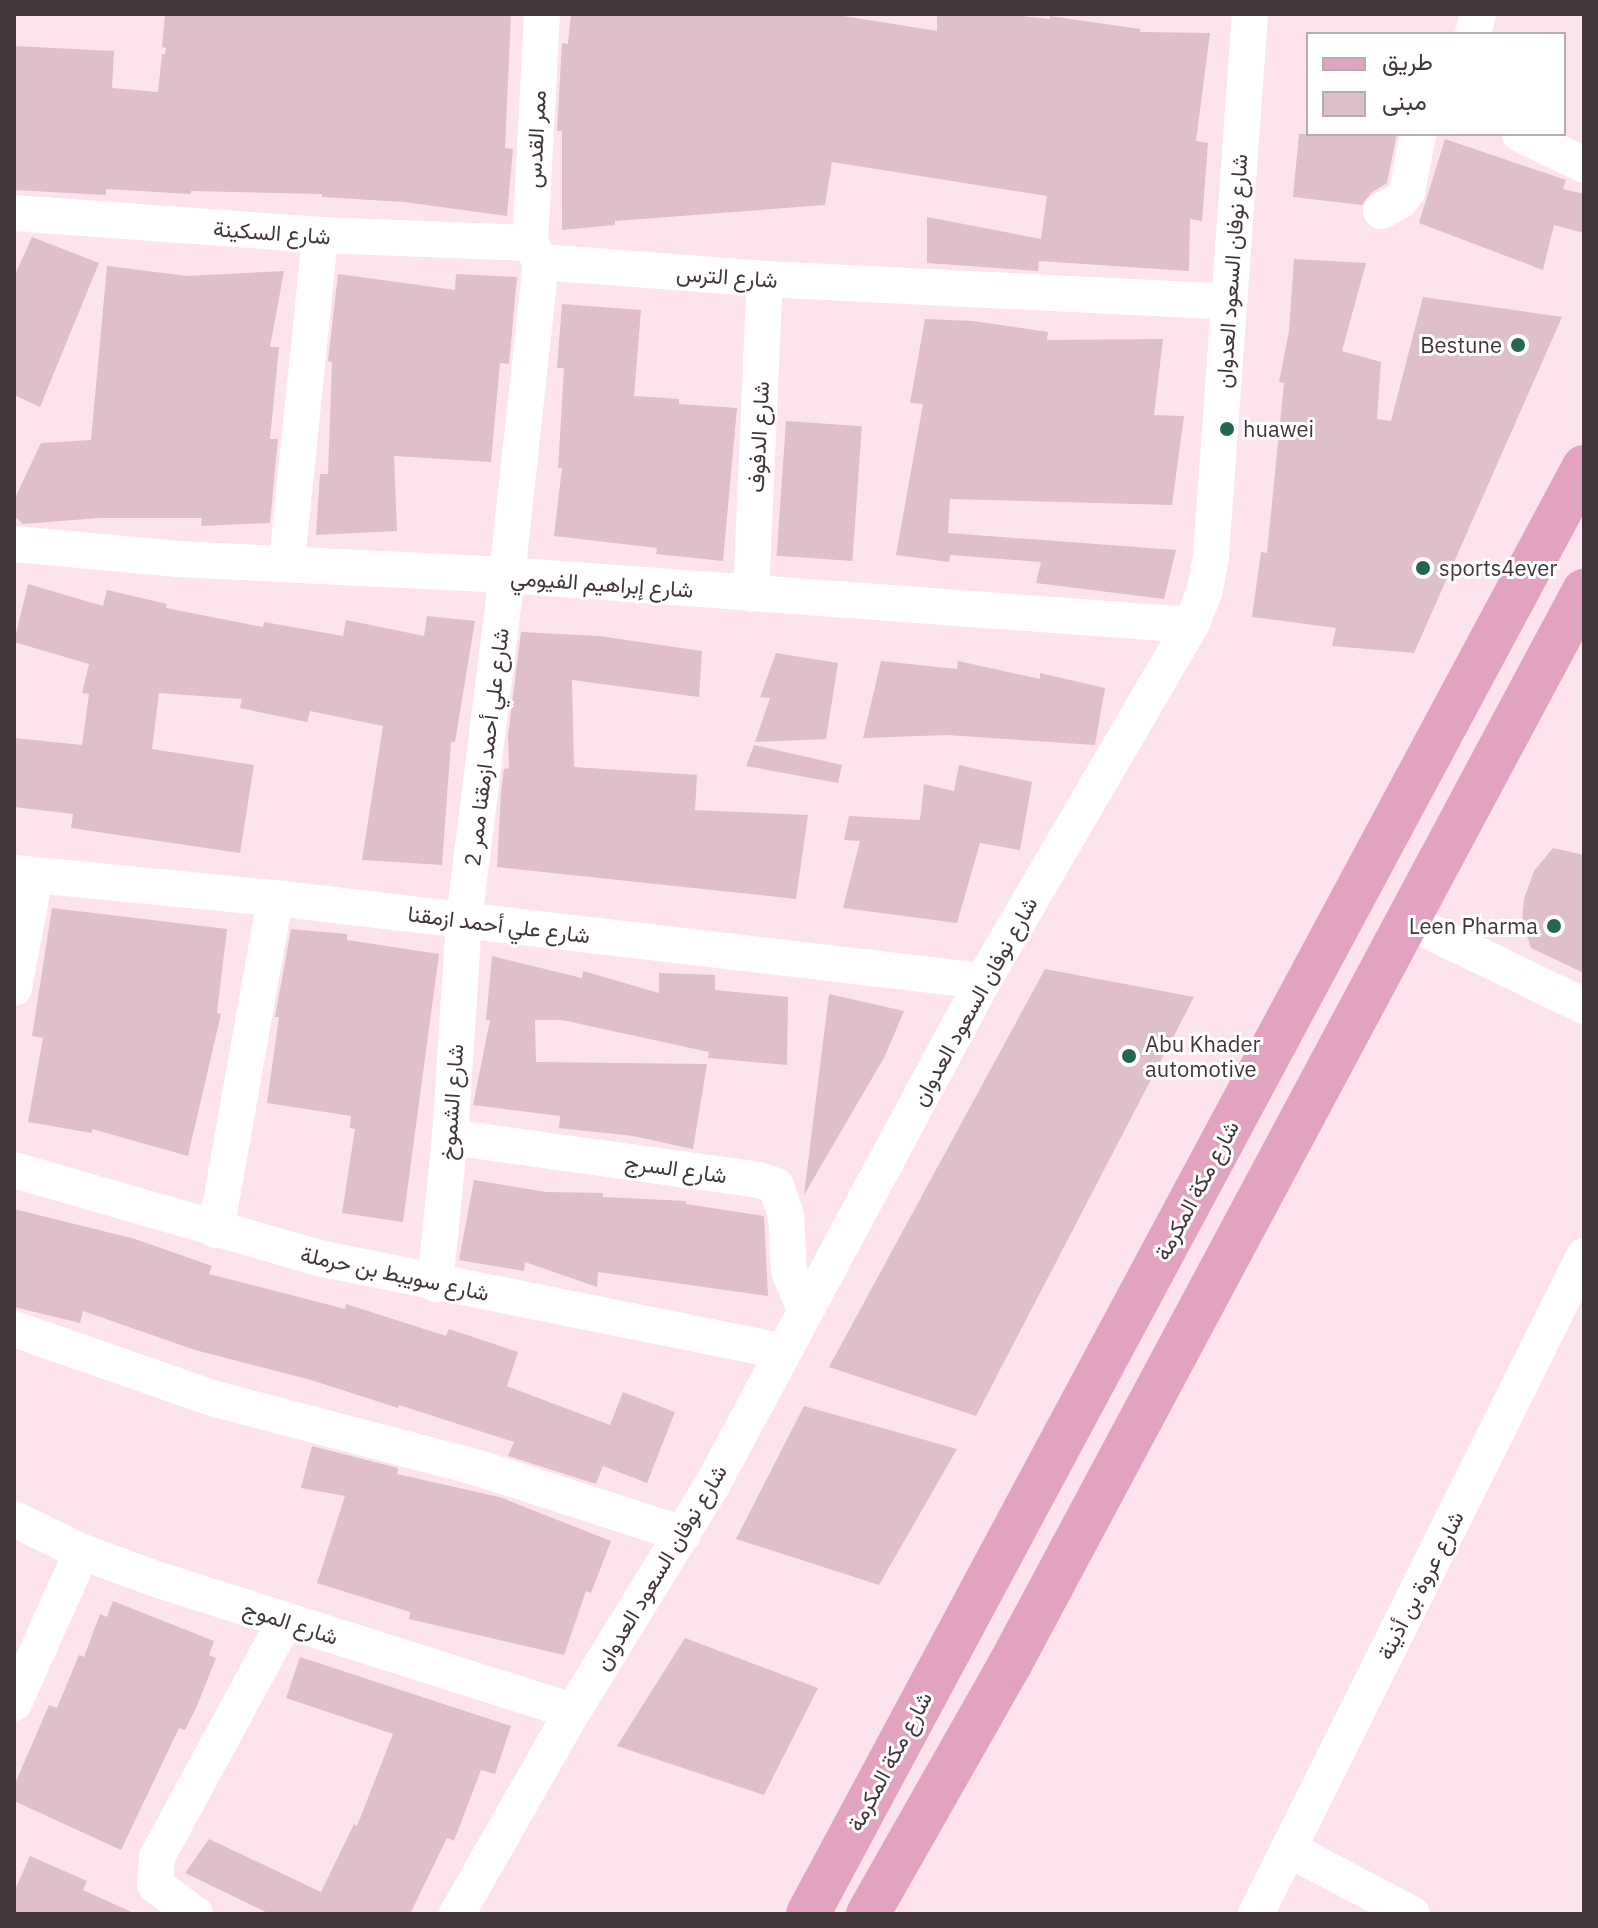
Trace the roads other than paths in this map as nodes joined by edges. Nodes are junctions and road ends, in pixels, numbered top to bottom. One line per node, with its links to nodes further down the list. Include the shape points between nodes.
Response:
1 (542, 14): 9 (street, ممر القدس)
2 (1250, 14): 11 (street, شارع نوفان السعود العدوان)
3 (1418, 136): 6 (street, via 1407,192)
4 (1524, 136): 5 (street)
5 (1584, 165)
6 (1381, 211)
7 (14, 213): 8 (street, شارع السكينة)
8 (320, 235): 9 (street, شارع السكينة); 14 (street)
9 (535, 253): 10 (street, شارع الترس); 15 (street)
10 (765, 279): 11 (street, شارع الترس); 17 (street, شارع الدفوف)
11 (1229, 302): 18 (street, شارع نوفان السعود العدوان, via 1211,555)
12 (1584, 467): 44 (main road, شارع مكة المكرمة)
13 (14, 544): 14 (street, شارع إبراهيم الفيومي, via 178,559)
14 (287, 562): 15 (street, شارع إبراهيم الفيومي)
15 (507, 575): 17 (street, شارع إبراهيم الفيومي); 21 (street, شارع علي أحمد ازمقنا ممر 2)
16 (1584, 591): 22 (main road)
17 (751, 594): 18 (street, شارع إبراهيم الفيومي)
18 (1191, 625): 23 (street, شارع نوفان السعود العدوان)
19 (25, 875): 20 (street, شارع علي أحمد ازمقنا); 24 (street)
20 (275, 898): 21 (street, شارع علي أحمد ازمقنا); 28 (street)
21 (464, 920): 23 (street, شارع علي أحمد ازمقنا); 26 (street, شارع الشموخ)
22 (1406, 920): 25 (street); 45 (main road, via 1015,1654)
23 (983, 981): 32 (street, شارع نوفان السعود العدوان)
24 (14, 988)
25 (1584, 1006)
26 (450, 1137): 30 (street, شارع الشموخ); 32 (street, شارع السرج, via 776,1186 786,1215 789,1272)
27 (14, 1170): 28 (street, شارع سويبط بن حرملة)
28 (216, 1230): 30 (street, شارع سويبط بن حرملة)
29 (1584, 1256): 31 (street, شارع عروة بن أذينة)
30 (435, 1284): 34 (street, شارع سويبط بن حرملة)
31 (1574, 1300): 41 (street, شارع عروة بن أذينة)
32 (804, 1308): 34 (street, شارع نوفان السعود العدوان)
33 (14, 1329): 36 (street, via 212,1398 472,1466)
34 (781, 1351): 36 (street, شارع نوفان السعود العدوان)
35 (14, 1519): 37 (street, شارع الموج)
36 (683, 1534): 40 (street, شارع نوفان السعود العدوان)
37 (82, 1552): 38 (street, شارع الموج); 39 (street)
38 (285, 1621): 40 (street, شارع الموج); 42 (street, via 157,1857 155,1885)
39 (14, 1703)
40 (573, 1711): 43 (street, شارع نوفان السعود العدوان)
41 (1288, 1849): 46 (street, شارع عروة بن أذينة); 47 (street)
42 (195, 1914)
43 (457, 1914)
44 (808, 1914)
45 (868, 1914)
46 (1256, 1914)
47 (1412, 1914)

